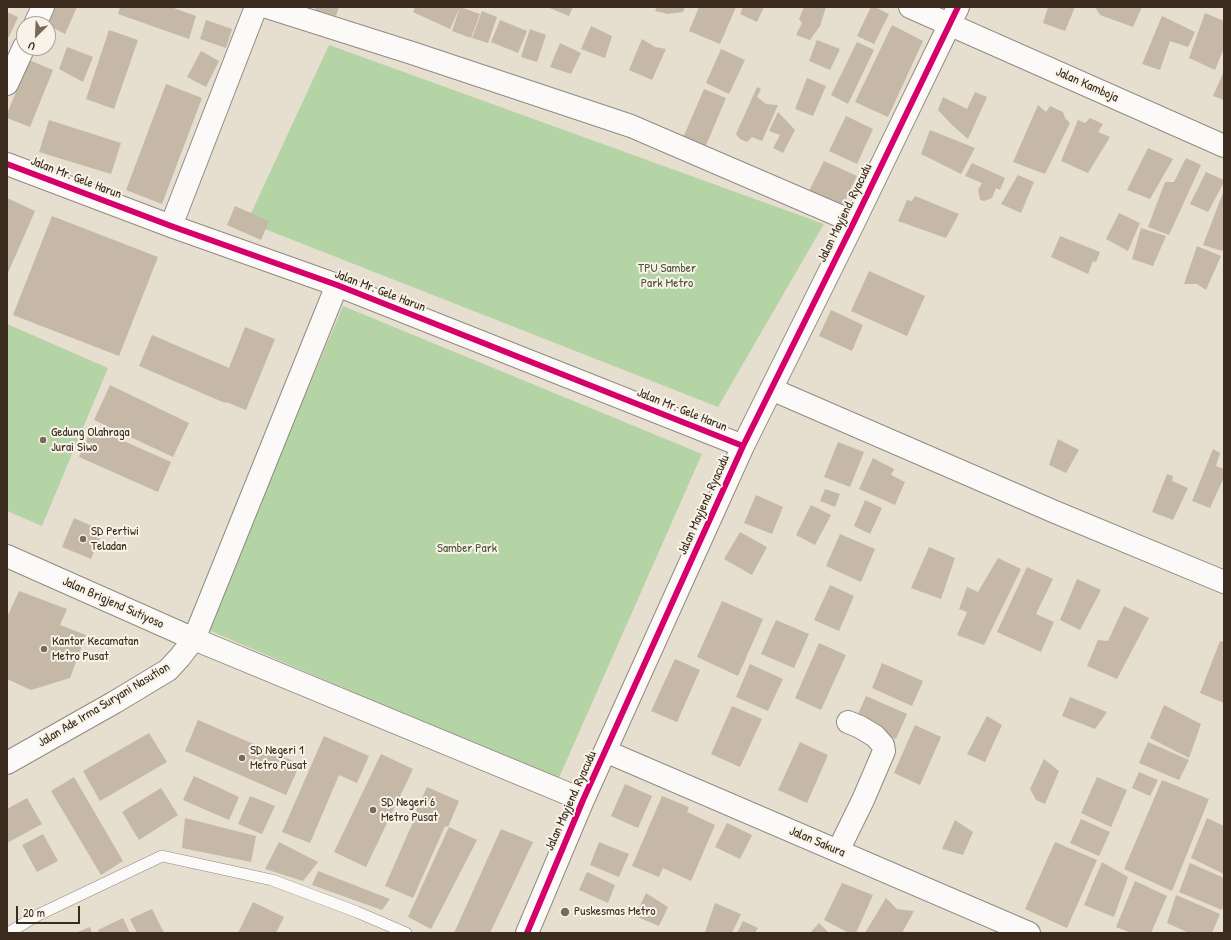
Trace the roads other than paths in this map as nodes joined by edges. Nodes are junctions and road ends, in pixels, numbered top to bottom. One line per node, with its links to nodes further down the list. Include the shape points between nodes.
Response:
1 (256, 7): 10 (street)
2 (268, 7): 9 (street, via 631,126)
3 (910, 7): 4 (street, Jalan Kamboja)
4 (954, 16): 7 (street, Jalan Kamboja); 9 (street, Jalan Mayjend. Ryacudu)
5 (20, 56): 6 (street)
6 (7, 84)
7 (1224, 146)
8 (7, 164): 10 (street, Jalan Mr. Gele Harun)
9 (854, 222): 12 (street, Jalan Mayjend. Ryacudu)
10 (171, 226): 11 (street, Jalan Mr. Gele Harun)
11 (337, 285): 13 (street, Jalan Mr. Gele Harun); 16 (street, Jalan Ade Irma Suryani Nasution)
12 (771, 389): 13 (street, Jalan Mayjend. Ryacudu); 15 (street)
13 (743, 446): 18 (street, Jalan Mayjend. Ryacudu)
14 (7, 556): 16 (street, Jalan Brigjend Sutiyoso)
15 (1224, 582)
16 (194, 639): 19 (street, Jalan Ade Irma Suryani Nasution, via 168,670); 20 (street, Jalan Brigjend Sutiyoso)
17 (848, 722): 21 (street, via 875,736 884,750)
18 (605, 751): 20 (street, Jalan Mayjend. Ryacudu); 21 (street, Jalan Sakura)
19 (7, 763)
20 (583, 800): 24 (street, Jalan Mayjend. Ryacudu)
21 (838, 851): 25 (street, Jalan Sakura)
22 (8, 933): 23 (lane, via 38,915 162,856 272,880)
23 (406, 933)
24 (527, 933)
25 (1029, 933)

